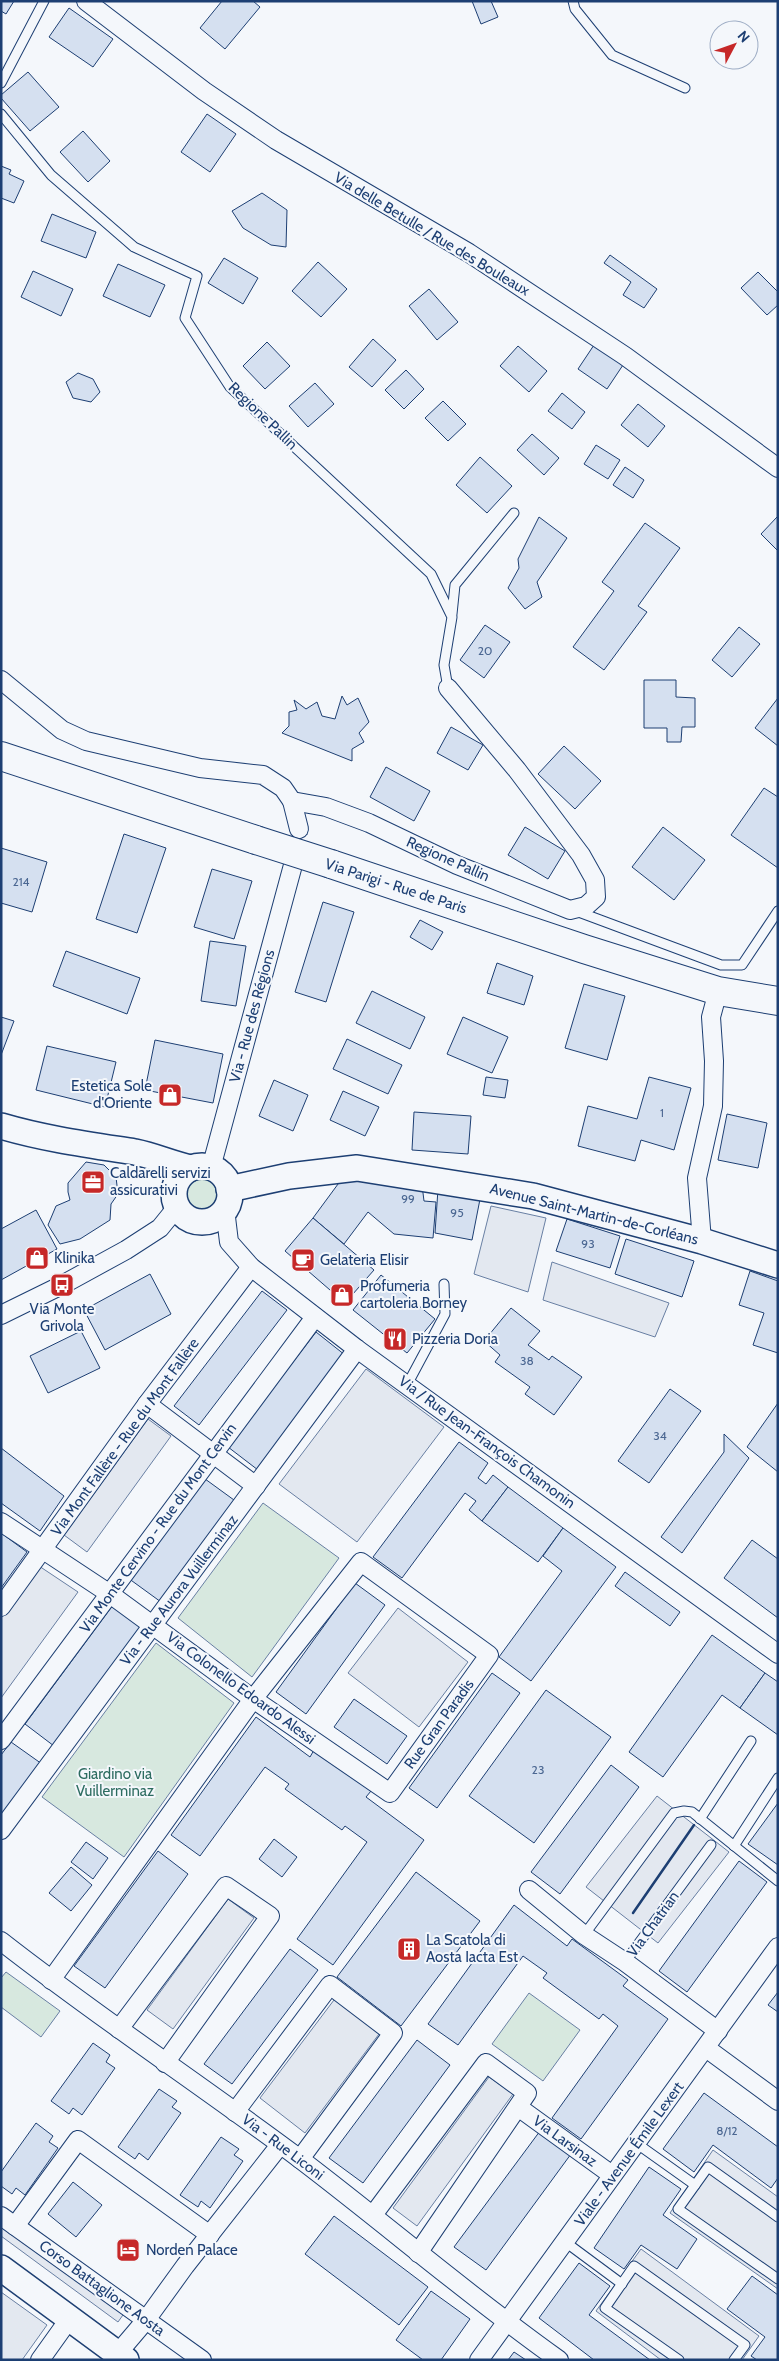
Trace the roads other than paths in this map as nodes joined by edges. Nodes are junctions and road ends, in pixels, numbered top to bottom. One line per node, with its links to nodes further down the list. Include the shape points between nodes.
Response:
1 (44, 1): 4 (lane)
2 (86, 1): 7 (street, Via delle Betulle / Rue des Bouleaux, via 204,91 276,140 469,253 624,356)
3 (572, 1): 5 (lane, via 612,55)
4 (1, 83)
5 (685, 88)
6 (1, 114): 9 (lane, Regione Pallin, via 51,175 134,247 197,276 185,318 230,387 432,574)
7 (778, 468)
8 (514, 513): 9 (lane, via 455,585)
9 (452, 617): 11 (lane, via 444,665)
10 (1, 680): 13 (street, via 62,730 86,741 200,768 263,775 283,788)
11 (448, 688): 16 (street, via 517,770 595,880 596,897 586,906)
12 (7, 756): 18 (main road, Via Parigi - Rue de Paris, bridge)
13 (292, 801): 14 (street); 16 (street, Regione Pallin, via 326,807 369,823 457,865)
14 (299, 829)
15 (293, 866): 21 (street, Via - Rue des Régions)
16 (570, 910): 17 (lane, via 722,965 742,965)
17 (778, 911)
18 (718, 991): 19 (main road, Via Parigi - Rue de Paris); 24 (street, via 711,1017 713,1106 697,1178)
19 (778, 1000)
20 (1, 1126): 21 (street)
21 (201, 1168): 22 (street, via 223,1176); 23 (street, via 185,1171 176,1184)
22 (227, 1199): 23 (street, via 213,1219 198,1221); 24 (street, Avenue Saint-Martin-de-Corléans, via 289,1176 357,1168 533,1196); 26 (street, Via / Rue Jean-François Chamonin, via 229,1242)
23 (177, 1207): 28 (street, via 160,1228 126,1250)
24 (702, 1241): 25 (street, Avenue Saint-Martin-de-Corléans)
25 (778, 1265)
26 (251, 1267): 29 (street, Via / Rue Jean-François Chamonin); 32 (street, Via Mont Fallère - Rue du Mont Fallère)
27 (444, 1284): 31 (lane, via 445,1314)
28 (1, 1315)
29 (315, 1317): 30 (street, Via / Rue Jean-François Chamonin); 33 (street, Via Monte Cervino - Rue du Mont Cervin)
30 (358, 1349): 31 (street, Via / Rue Jean-François Chamonin); 34 (street, Via - Rue Aurora Vuillerminaz)
31 (407, 1384): 40 (street, Via / Rue Jean-François Chamonin)
32 (147, 1404): 33 (street); 36 (street, Via Mont Fallère - Rue du Mont Fallère)
33 (213, 1453): 34 (street); 37 (street, Via Monte Cervino - Rue du Mont Cervin)
34 (256, 1486): 39 (street, Via - Rue Aurora Vuillerminaz)
35 (1, 1522): 36 (street, Via Colonello Edoardo Alessi)
36 (42, 1551): 37 (street, Via Colonello Edoardo Alessi); 38 (street, Via Mont Fallère - Rue du Mont Fallère)
37 (110, 1594): 39 (street, Via Colonello Edoardo Alessi); 42 (street, Via Monte Cervino - Rue du Mont Cervin)
38 (1, 1607)
39 (154, 1625): 41 (street, Via Colonello Edoardo Alessi); 47 (street, Via - Rue Aurora Vuillerminaz)
40 (778, 1654)
41 (253, 1699): 45 (street, Via Colonello Edoardo Alessi); 45 (street, Rue Gran Paradis, via 361,1562 489,1655); 56 (street)
42 (1, 1740)
43 (751, 1741): 46 (lane)
44 (778, 1778): 49 (lane)
45 (390, 1793)
46 (700, 1818): 49 (lane); 52 (lane, via 692,1812 674,1813)
47 (1, 1830)
48 (711, 1845): 55 (lane, Via Chatrian)
49 (734, 1846): 50 (lane)
50 (778, 1880)
51 (529, 1890): 52 (street, Via Chatrian)
52 (584, 1935): 55 (street, Via Chatrian)
53 (3, 1946): 56 (street, Via - Rue Liconi)
54 (778, 1947): 58 (street, Viale - Avenue Émile Lexert)
55 (625, 1962): 58 (street)
56 (52, 1980): 57 (street, Via - Rue Liconi)
57 (119, 2030): 60 (street, Via - Rue Liconi); 60 (street, via 226,1886 270,1916)
58 (718, 2031): 59 (street, Viale - Avenue Émile Lexert)
59 (706, 2048): 61 (street); 64 (street, Viale - Avenue Émile Lexert)
60 (166, 2062): 63 (street, Via - Rue Liconi)
61 (778, 2101)
62 (518, 2107): 67 (street, Via Larsinaz); 69 (street, via 527,2093 486,2063); 74 (street)
63 (235, 2112): 65 (street, Via - Rue Liconi); 66 (street, via 330,1985 393,2033)
64 (636, 2144): 67 (street, Viale - Avenue Émile Lexert); 68 (lane)
65 (280, 2145): 66 (street, Via - Rue Liconi); 72 (street)
66 (300, 2159): 69 (street, Via - Rue Liconi)
67 (612, 2175): 73 (street, Viale - Avenue Émile Lexert)
68 (695, 2185): 70 (lane, via 708,2167); 76 (lane, via 678,2209)
69 (372, 2215): 74 (street, Via - Rue Liconi)
70 (778, 2217)
71 (8, 2221): 72 (street, via 78,2140); 79 (street, Corso Battaglione Aosta)
72 (210, 2235): 79 (street)
73 (564, 2241): 77 (lane); 80 (street, Viale - Avenue Émile Lexert)
74 (418, 2253): 80 (street, Via - Rue Liconi)
75 (1, 2268): 78 (street)
76 (778, 2279)
77 (622, 2284): 86 (lane, via 605,2308); 87 (lane, via 634,2266 745,2345)
78 (70, 2318): 81 (street); 82 (street)
79 (146, 2320): 81 (street); 83 (street, Corso Battaglione Aosta)
80 (506, 2322): 84 (street, Viale - Avenue Émile Lexert); 85 (street, Via - Rue Liconi)
81 (122, 2357)
82 (40, 2360)
83 (202, 2360)
84 (479, 2360)
85 (559, 2360)
86 (678, 2360)
87 (734, 2360)

